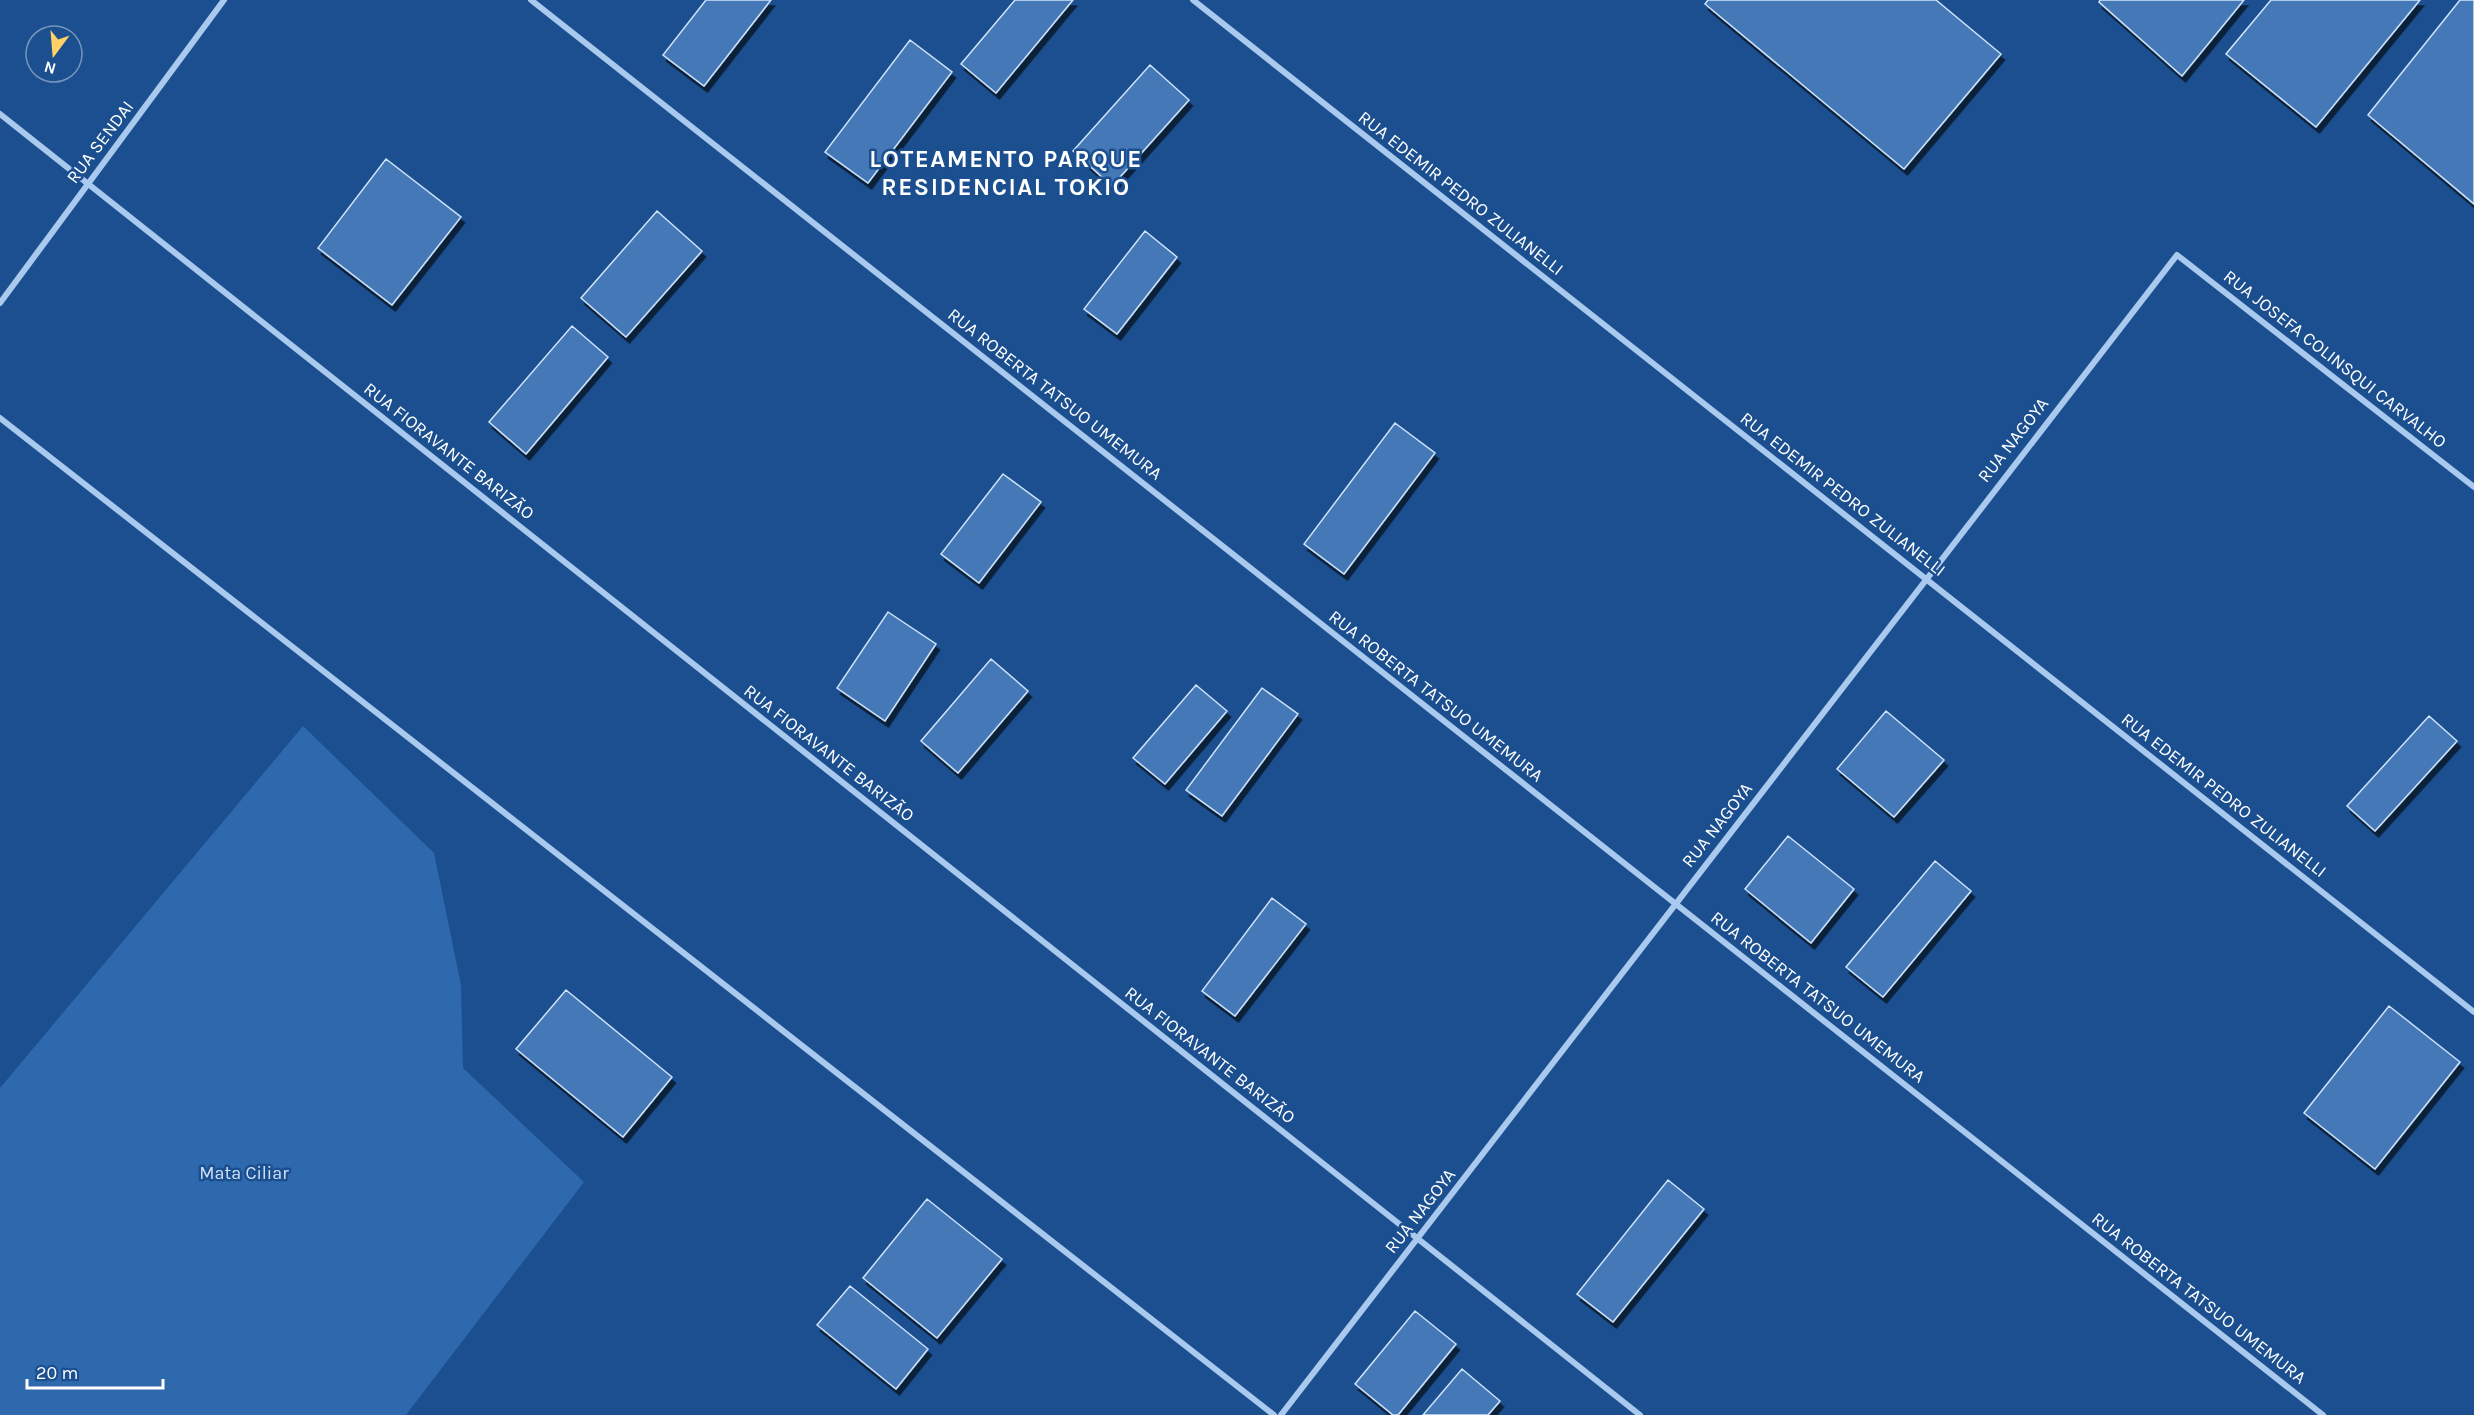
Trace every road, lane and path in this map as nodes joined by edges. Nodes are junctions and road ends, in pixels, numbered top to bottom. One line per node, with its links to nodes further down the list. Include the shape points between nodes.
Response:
1 (224, 0): 5 (street, RUA SENDAI)
2 (531, 0): 11 (street, RUA ROBERTA TATSUO UMEMURA)
3 (1193, 0): 10 (street, RUA EDEMIR PEDRO ZULIANELLI)
4 (0, 114): 5 (street, RUA FIORAVANTE BARIZÃO)
5 (88, 184): 7 (street, RUA SENDAI); 13 (street, RUA FIORAVANTE BARIZÃO)
6 (2177, 255): 9 (street, RUA JOSEFA COLINSQUI CARVALHO); 10 (street, RUA NAGOYA)
7 (0, 303)
8 (0, 418): 14 (street)
9 (2474, 487)
10 (1925, 578): 11 (street, RUA NAGOYA); 12 (street, RUA EDEMIR PEDRO ZULIANELLI)
11 (1676, 903): 13 (street, RUA NAGOYA); 17 (street, RUA ROBERTA TATSUO UMEMURA)
12 (2474, 1012)
13 (1418, 1238): 15 (street, RUA NAGOYA); 16 (street, RUA FIORAVANTE BARIZÃO)
14 (1274, 1415)
15 (1281, 1415)
16 (1640, 1415)
17 (2323, 1415)

